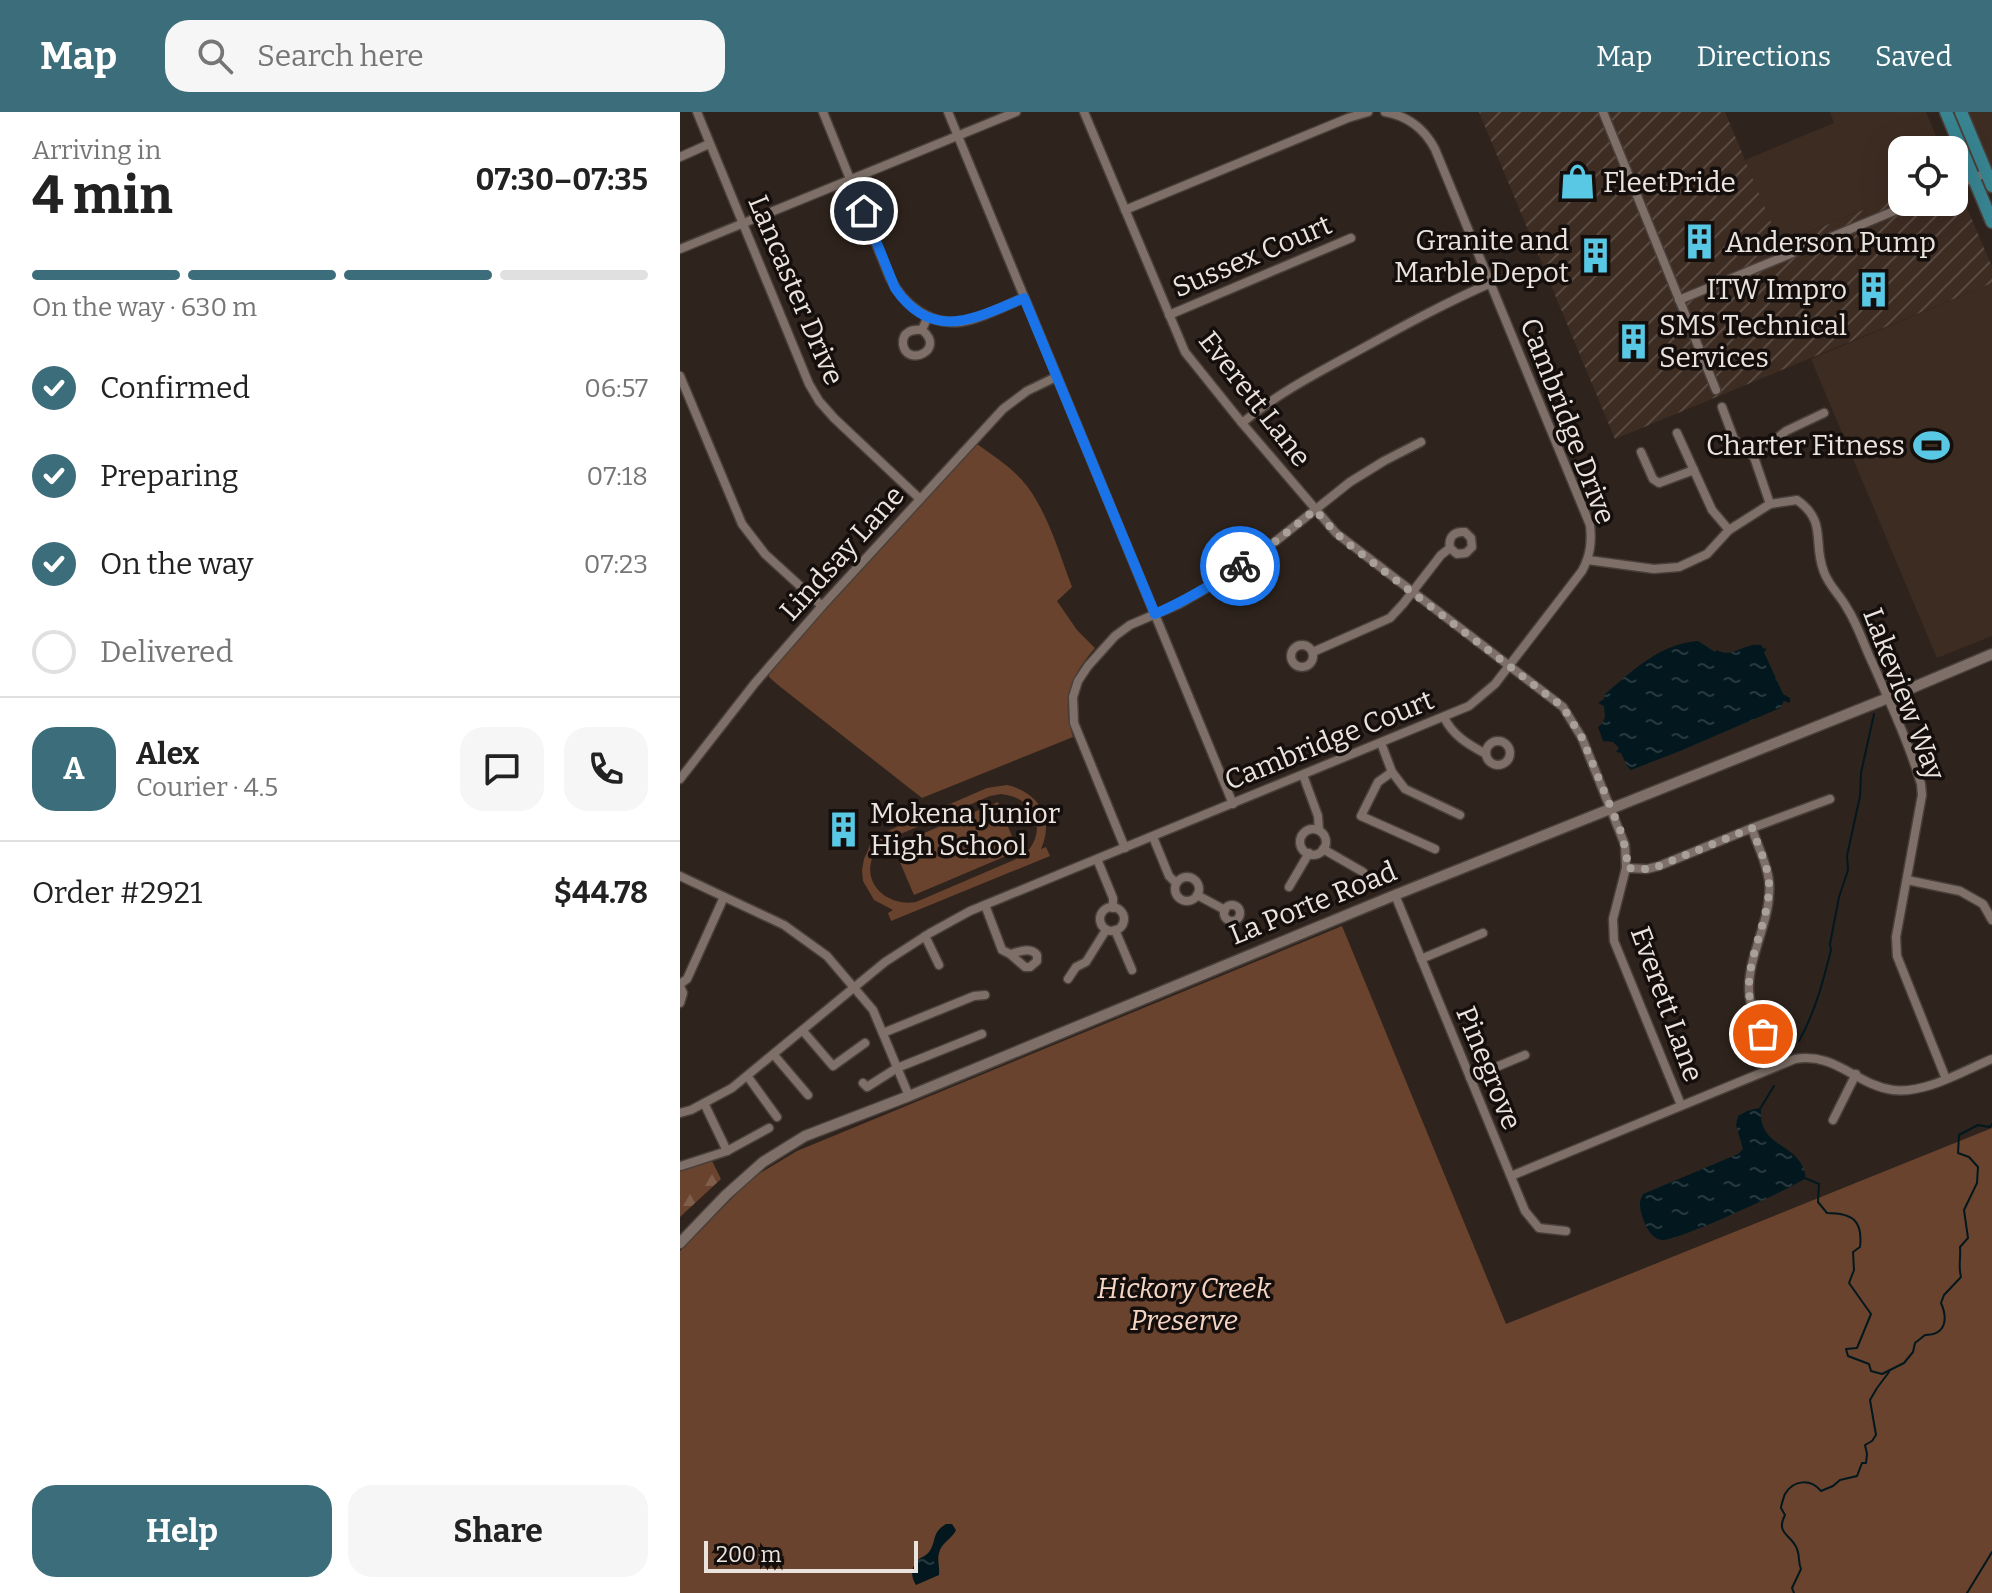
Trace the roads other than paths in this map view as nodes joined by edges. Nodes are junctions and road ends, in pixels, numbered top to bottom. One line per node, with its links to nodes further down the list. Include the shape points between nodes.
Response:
1 (697, 112): 12 (street, Lancaster Drive)
2 (823, 112): 15 (street)
3 (948, 112): 11 (street)
4 (1016, 112): 11 (street)
5 (1084, 112): 18 (street, Everett Lane)
6 (1368, 112): 18 (street)
7 (1385, 112): 24 (street, Cambridge Drive, via 1410,120 1430,139)
8 (1603, 112): 26 (street)
9 (1946, 112): 14 (main road)
10 (1961, 112): 14 (main road)
11 (958, 135): 15 (street); 25 (street)
12 (709, 144): 13 (street); 21 (street, Lancaster Drive)
13 (680, 157)
14 (1980, 175): 16 (street); 17 (main road); 20 (main road)
15 (851, 180): 21 (street); 28 (street, via 895,288)
16 (1968, 180)
17 (1992, 186)
18 (1125, 210): 27 (street, Everett Lane)
19 (1888, 214): 26 (street)
20 (1992, 222)
21 (743, 224): 23 (street); 41 (street, Lancaster Drive, via 819,401)
22 (1351, 238): 27 (street, Sussex Court)
23 (680, 249)
24 (1491, 283): 35 (street, via 1299,383); 46 (street, Cambridge Drive, via 1587,515 1592,537)
25 (1024, 298): 28 (street, via 962,322); 31 (street)
26 (1679, 300): 32 (street)
27 (1169, 315): 35 (street, Everett Lane, via 1185,352)
28 (928, 316): 29 (street)
29 (922, 330)
30 (680, 376): 48 (street, via 742,524 765,554)
31 (1056, 377): 41 (street, Lindsay Lane, via 1010,403); 49 (street)
32 (1716, 390)
33 (1722, 407): 39 (street, via 1734,439)
34 (1824, 413): 39 (street, via 1786,431)
35 (1242, 423): 43 (street, Everett Lane)
36 (1677, 433): 40 (street)
37 (1421, 442): 43 (street, via 1360,475)
38 (1641, 452): 40 (street, via 1659,483)
39 (1754, 457): 42 (street)
40 (1694, 470): 44 (street, via 1712,510)
41 (920, 499): 48 (street, Lindsay Lane)
42 (1770, 504): 44 (street); 53 (street, Lakeview Way, via 1797,500 1817,522 1823,571 1847,607)
43 (1315, 510): 47 (street, Everett Lane, via 1351,546); 49 (street, via 1215,583)
44 (1729, 530): 46 (street, via 1707,554 1679,567)
45 (1450, 548): 47 (street)
46 (1588, 560): 52 (street, Cambridge Drive)
47 (1412, 592): 50 (street, via 1390,618); 52 (street, Everett Lane)
48 (822, 606): 59 (street, Lindsay Lane)
49 (1155, 614): 61 (street); 67 (street, via 1107,644 1082,673 1073,697 1075,728)
50 (1313, 652)
51 (1992, 654): 53 (street, La Porte Road)
52 (1510, 666): 54 (street, Cambridge Court, via 1478,700); 62 (street, Everett Lane, via 1563,707)
53 (1888, 698): 62 (street, La Porte Road); 75 (street, Lakeview Way, via 1921,784)
54 (1444, 717): 55 (street, Cambridge Court); 56 (street, via 1452,731)
55 (1381, 743): 57 (street); 58 (street, Cambridge Court)
56 (1486, 754)
57 (1392, 772): 63 (street, via 1405,789); 69 (street, via 1378,782 1361,816)
58 (1303, 775): 61 (street, Cambridge Court); 65 (street)
59 (680, 779)
60 (1830, 799): 64 (street)
61 (1233, 804): 66 (street, Cambridge Court)
62 (1611, 808): 72 (street, Everett Lane, via 1625,845); 79 (street, La Porte Road)
63 (1460, 815)
64 (1752, 828): 72 (street, via 1659,866); 104 (street, via 1769,889 1749,994)
65 (1319, 830): 68 (street, via 1326,837); 70 (street, via 1302,836 1301,846)
66 (1153, 837): 67 (street, Cambridge Court); 76 (street)
67 (1125, 848): 71 (street, Cambridge Court)
68 (1323, 849): 70 (street); 73 (street)
69 (1435, 849)
70 (1309, 853): 77 (street)
71 (1097, 859): 81 (street, Cambridge Court); 82 (street)
72 (1626, 868): 114 (street, Everett Lane, via 1613,919 1614,941)
73 (1363, 872)
74 (680, 876): 80 (street)
75 (1907, 880): 84 (street, via 1960,891 1983,904); 109 (street, Lakeview Way, via 1897,956)
76 (1176, 883): 78 (street, via 1193,879 1199,886); 78 (street, via 1181,900)
77 (1289, 887)
78 (1197, 895): 83 (street)
79 (1395, 895): 89 (street, Pinegrove); 112 (street, La Porte Road)
80 (724, 897): 93 (street); 94 (street, via 794,930)
81 (985, 905): 87 (street, Cambridge Court); 88 (street, via 1002,950)
82 (1113, 908): 85 (street, via 1123,916 1122,925); 85 (street, via 1101,914 1100,923)
83 (1225, 910)
84 (1992, 920)
85 (1111, 930): 91 (street); 92 (street)
86 (1483, 933): 89 (street)
87 (925, 936): 90 (street); 94 (street, Cambridge Court)
88 (1010, 954)
89 (1421, 959): 108 (street, Pinegrove)
90 (939, 965)
91 (1132, 970)
92 (1068, 979)
93 (680, 985): 96 (street)
94 (855, 987): 97 (street, Cambridge Court); 98 (street)
95 (985, 995): 98 (street)
96 (680, 1003)
97 (803, 1031): 100 (street, via 833,1066); 101 (street, Cambridge Court)
98 (883, 1033): 105 (street)
99 (982, 1034): 105 (street)
100 (865, 1043)
101 (774, 1055): 107 (street, Cambridge Court); 111 (street)
102 (1525, 1055): 108 (street)
103 (1992, 1059): 109 (street)
104 (1776, 1066): 106 (street, via 1813,1058); 114 (street)
105 (897, 1068): 110 (street, via 867,1087); 112 (street)
106 (1856, 1074): 109 (street, via 1895,1090 1919,1089); 117 (street)
107 (748, 1077): 113 (street, Cambridge Court); 116 (street)
108 (1470, 1078): 121 (street, Pinegrove)
109 (1946, 1079)
110 (863, 1083)
111 (808, 1095)
112 (909, 1096): 123 (street, La Porte Road, via 805,1136 763,1162)
113 (704, 1103): 115 (street); 119 (street)
114 (1681, 1105): 121 (street)
115 (680, 1113)
116 (777, 1117)
117 (1833, 1120)
118 (769, 1128): 119 (street)
119 (727, 1151): 120 (street)
120 (681, 1166)
121 (1511, 1176): 122 (street, Pinegrove, via 1525,1211 1539,1228)
122 (1566, 1231)
123 (680, 1243)

